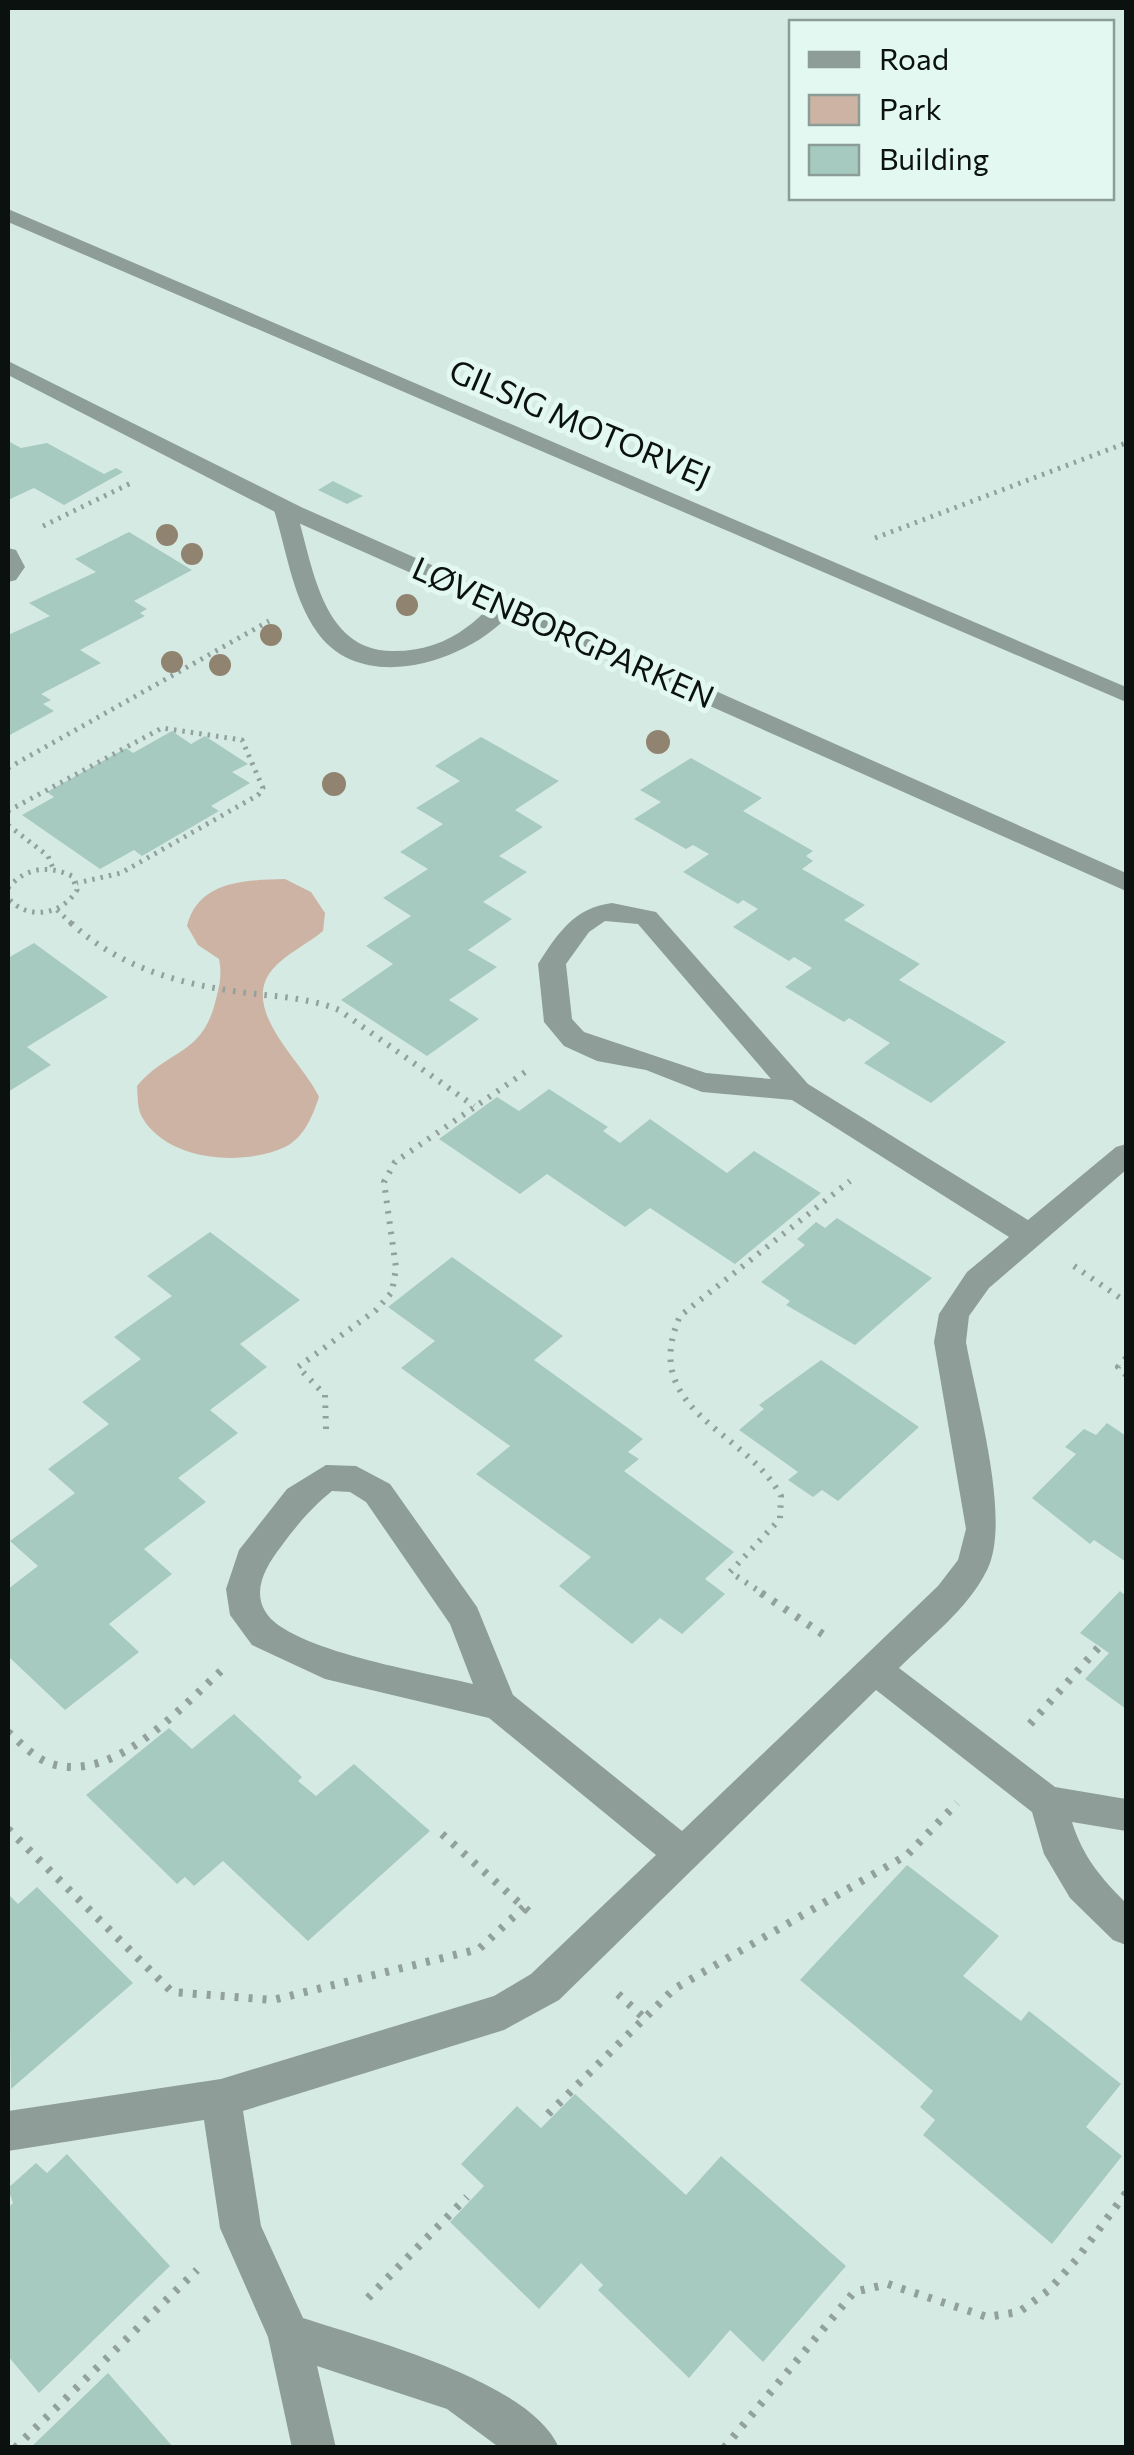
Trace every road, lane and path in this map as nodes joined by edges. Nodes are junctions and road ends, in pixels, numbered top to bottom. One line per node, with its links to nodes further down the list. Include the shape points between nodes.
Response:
1 (8, 215): 8 (street, GILSIG MOTORVEJ)
2 (8, 367): 4 (street, LØVENBORGPARKEN)
3 (1126, 443): 8 (path)
4 (181, 458): 5 (street, LØVENBORGPARKEN); 6 (path)
5 (284, 507): 10 (street, LØVENBORGPARKEN); 11 (street)
6 (42, 526)
7 (8, 555): 9 (street, via 14,567)
8 (817, 560): 12 (street, GILSIG MOTORVEJ)
9 (8, 575)
10 (504, 608): 11 (street, via 458,644 397,658 344,646); 18 (street, LØVENBORGPARKEN)
11 (319, 611): 13 (path, via 274,618)
12 (1126, 696)
13 (8, 768)
14 (8, 810): 17 (path, via 162,728 242,740 261,778 258,796 122,873)
15 (8, 826): 16 (path, via 48,856)
16 (52, 868): 17 (path); 19 (path, via 29,871)
17 (77, 882): 21 (path, via 74,898)
18 (1126, 883)
19 (8, 888)
20 (8, 902): 21 (path, via 35,913)
21 (57, 910): 24 (path, via 111,958 182,984 338,1010)
22 (574, 1040): 23 (street, via 702,1082); 23 (street, via 558,1022 552,964 582,920 622,910 646,918); 24 (path)
23 (798, 1091): 25 (street)
24 (474, 1106): 30 (path, via 396,1162 384,1182 396,1268 392,1292 298,1366 325,1395)
25 (891, 1150): 27 (street); 33 (path, via 680,1316 666,1338 681,1396 782,1497 780,1520 730,1572)
26 (1126, 1154): 27 (street)
27 (1030, 1236): 33 (street, via 978,1280 954,1314 950,1342 983,1529 974,1565)
28 (1126, 1358): 29 (path, via 1118,1367)
29 (1126, 1375)
30 (326, 1478): 31 (street, via 299,1498 251,1560 243,1588 247,1615); 34 (street, via 356,1480 378,1493 465,1617)
31 (264, 1635): 34 (street, via 326,1664); 35 (path, via 120,1754 88,1766 52,1764)
32 (1099, 1646): 36 (path)
33 (872, 1668): 36 (street); 40 (street)
34 (499, 1706): 40 (street)
35 (8, 1732)
36 (998, 1760): 37 (street); 44 (path, via 907,1855 674,1990)
37 (1047, 1802): 38 (street); 42 (street, via 1063,1854 1083,1886)
38 (1126, 1815)
39 (8, 1829): 41 (path, via 172,1992 273,2000 479,1949)
40 (683, 1854): 43 (street, via 545,1988 504,2012)
41 (524, 1907)
42 (1126, 1928)
43 (222, 2098): 45 (street); 48 (street)
44 (548, 2114)
45 (8, 2130)
46 (1126, 2192): 53 (path, via 1076,2260 1019,2312 987,2317 888,2284 854,2292)
47 (467, 2198): 49 (path)
48 (241, 2228): 49 (street); 50 (path)
49 (305, 2340): 51 (street); 52 (street, via 459,2392)
50 (15, 2448)
51 (314, 2448)
52 (537, 2448)
53 (724, 2448)

